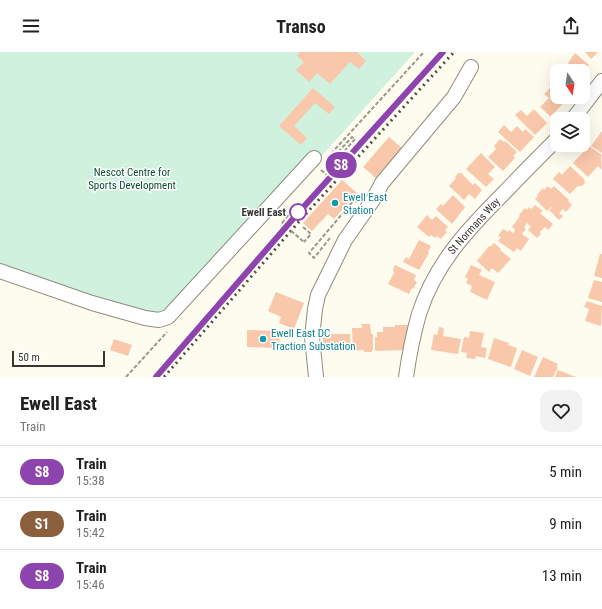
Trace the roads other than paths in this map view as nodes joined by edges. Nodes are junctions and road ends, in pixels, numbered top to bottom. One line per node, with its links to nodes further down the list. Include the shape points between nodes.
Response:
1 (471, 67): 7 (street, via 454,97 382,183 345,240 318,295 315,309 312,337)
2 (602, 81): 3 (street)
3 (578, 112)
4 (550, 146): 8 (street, St Normans Way, via 473,224 446,257 419,313)
5 (319, 164): 6 (street, via 164,319 145,318 92,303)
6 (0, 272)
7 (316, 377)
8 (406, 377)

